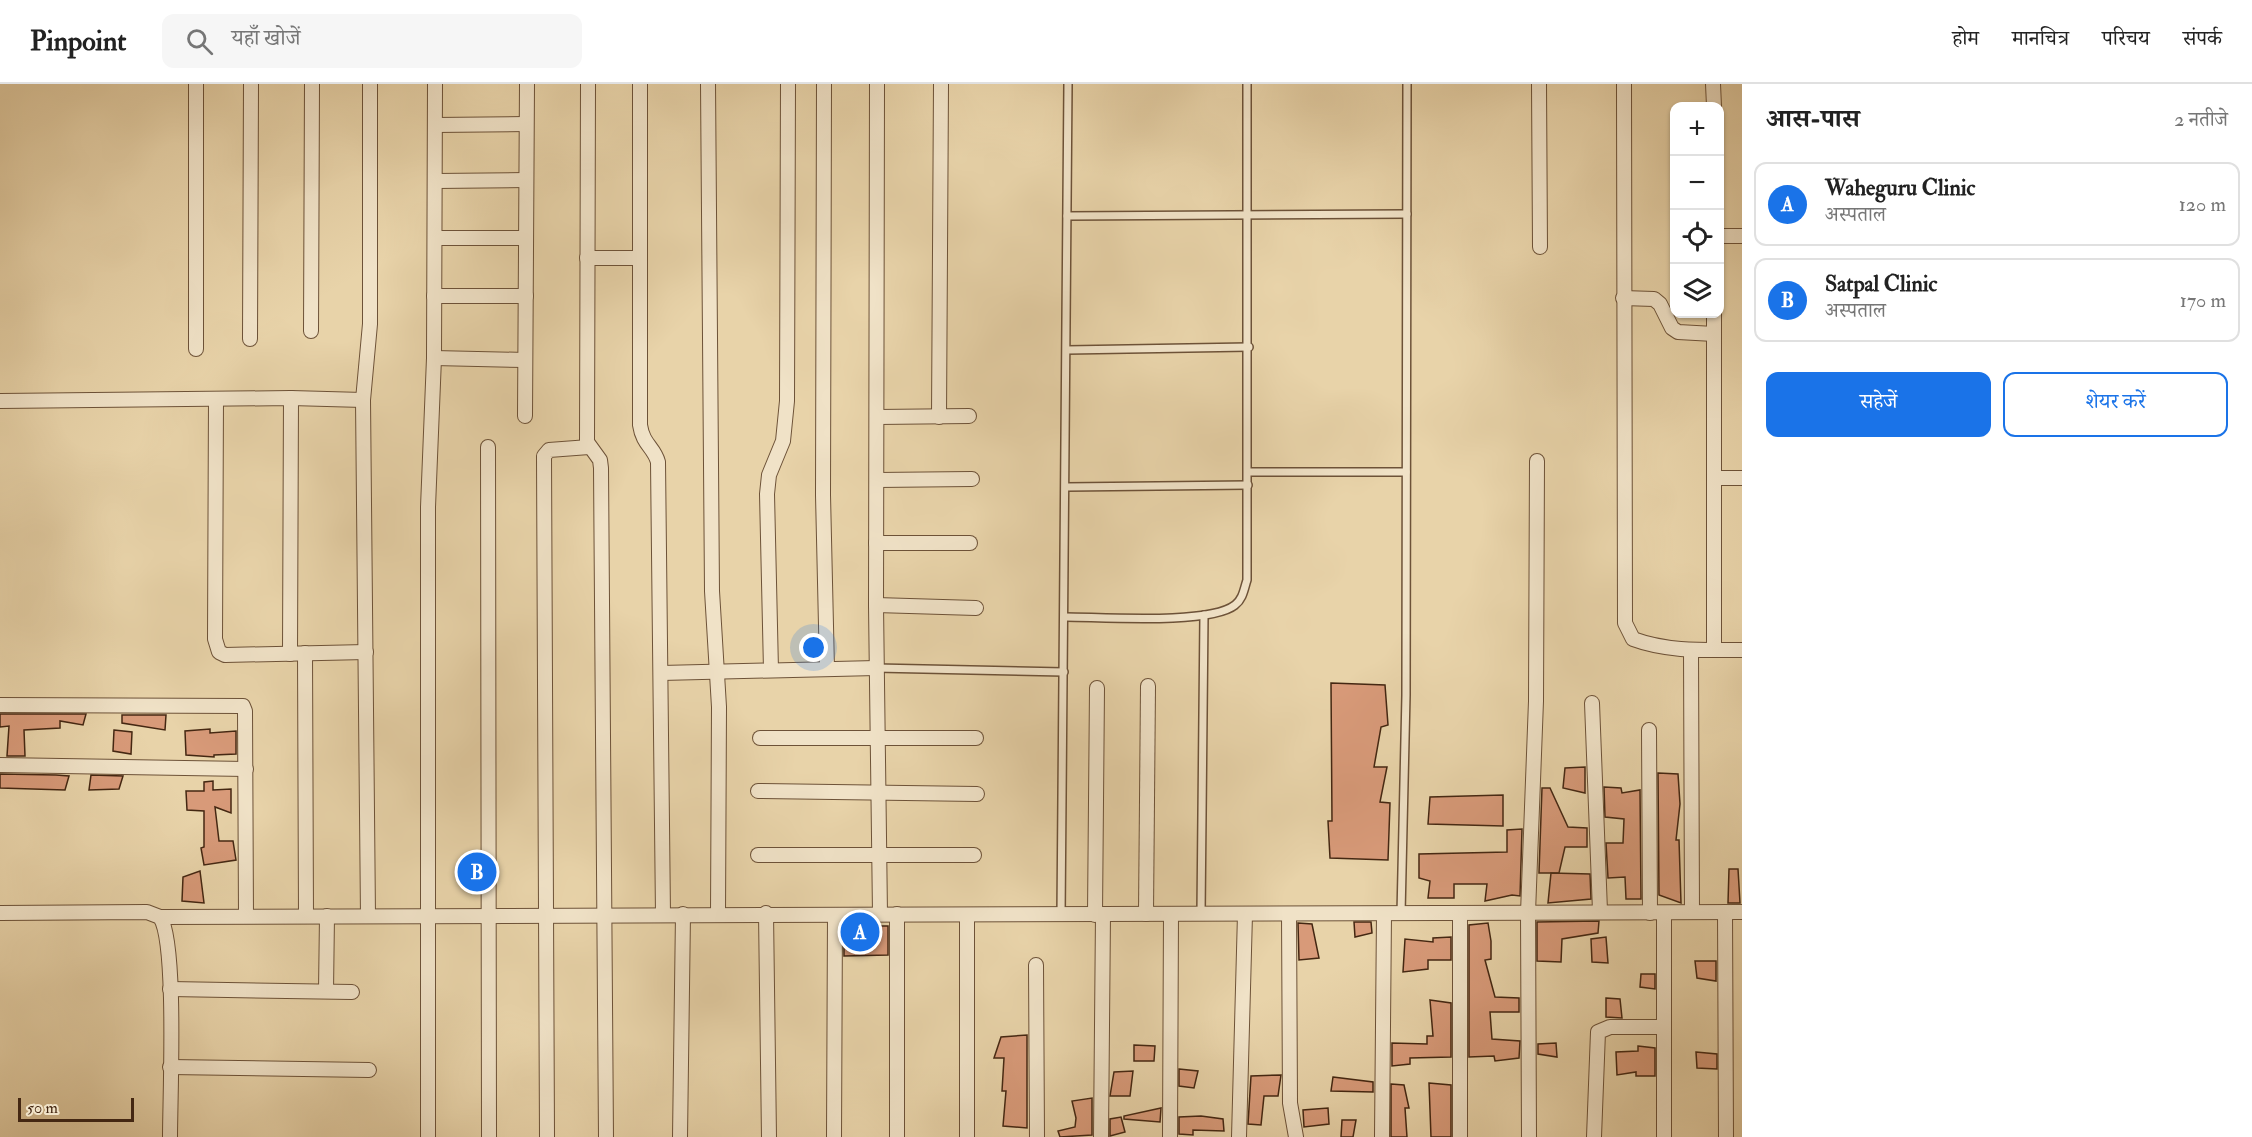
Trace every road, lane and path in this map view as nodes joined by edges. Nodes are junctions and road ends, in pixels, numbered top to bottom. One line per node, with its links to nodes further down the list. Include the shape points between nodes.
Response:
1 (196, 84): 43 (street)
2 (251, 84): 41 (street)
3 (312, 84): 39 (street)
4 (370, 84): 49 (street, via 370,334)
5 (435, 84): 22 (street)
6 (526, 84): 21 (street)
7 (588, 84): 33 (street)
8 (640, 84): 34 (street)
9 (708, 84): 83 (street, via 710,474)
10 (788, 84): 80 (street, via 788,401 783,441 769,475 767,494)
11 (824, 84): 79 (street)
12 (877, 84): 53 (street)
13 (941, 84): 54 (street)
14 (1068, 84): 26 (lane)
15 (1247, 84): 27 (lane)
16 (1407, 84): 25 (lane)
17 (1539, 84): 32 (street)
18 (1624, 84): 37 (street)
19 (1713, 84): 20 (street)
20 (1714, 102)
21 (526, 124): 22 (street); 23 (street)
22 (435, 125): 24 (street)
23 (526, 180): 24 (street); 31 (street)
24 (436, 181): 30 (street)
25 (1407, 214): 27 (lane); 59 (lane)
26 (1067, 216): 27 (lane); 44 (lane)
27 (1248, 216): 42 (lane)
28 (1724, 236): 29 (street)
29 (1742, 236)
30 (435, 238): 31 (street); 35 (street)
31 (526, 238): 36 (street)
32 (1539, 247)
33 (587, 258): 34 (street); 56 (street)
34 (640, 258): 82 (street, via 640,425 642,439 657,455 658,462)
35 (434, 296): 36 (street); 45 (street)
36 (525, 296): 46 (street)
37 (1623, 298): 40 (street, via 1654,299 1678,332); 72 (street, via 1625,623 1633,639 1648,645)
38 (1714, 318): 40 (street)
39 (310, 331)
40 (1714, 334): 60 (street)
41 (250, 339)
42 (1249, 347): 44 (lane); 58 (lane)
43 (196, 349)
44 (1067, 350): 65 (lane)
45 (434, 358): 46 (street); 122 (street, via 428,484)
46 (525, 360): 51 (street)
47 (291, 398): 48 (street); 49 (street); 77 (street)
48 (216, 399): 50 (street); 77 (street, via 216,646 225,655)
49 (363, 400): 75 (street)
50 (0, 401)
51 (525, 416)
52 (969, 416): 54 (street)
53 (877, 417): 54 (street); 63 (street)
54 (939, 417)
55 (488, 447): 108 (street)
56 (589, 447): 123 (street, via 600,460 601,468 601,727); 131 (street, via 549,450 544,456)
57 (1537, 461): 106 (street, via 1536,701)
58 (1248, 472): 59 (lane); 64 (lane)
59 (1406, 472): 119 (lane)
60 (1714, 478): 61 (street); 73 (street)
61 (1742, 478)
62 (972, 479): 63 (street)
63 (876, 480): 66 (street)
64 (1248, 485): 65 (lane); 70 (lane, via 1247,580 1242,596 1235,605)
65 (1067, 487): 71 (lane)
66 (876, 543): 67 (street); 68 (street)
67 (970, 543)
68 (876, 605): 69 (street); 78 (street)
69 (976, 608)
70 (1204, 615): 71 (lane); 115 (lane)
71 (1066, 618): 81 (lane)
72 (1691, 650): 73 (street); 101 (street)
73 (1714, 650): 74 (street)
74 (1742, 650)
75 (366, 652): 76 (street); 130 (street)
76 (305, 653): 77 (street); 128 (street)
77 (290, 654)
78 (876, 668): 79 (street); 81 (lane); 90 (street)
79 (827, 669): 80 (street)
80 (771, 670): 83 (street)
81 (1064, 672): 132 (lane)
82 (661, 673): 83 (street); 124 (street)
83 (718, 673): 110 (street)
84 (1148, 686): 113 (street)
85 (1097, 688): 127 (street)
86 (1593, 703): 100 (street)
87 (0, 705): 93 (street, via 243,706)
88 (1649, 730): 107 (street)
89 (760, 738): 90 (street)
90 (877, 738): 91 (street); 95 (street)
91 (976, 738)
92 (0, 765): 93 (street)
93 (246, 769): 121 (street)
94 (758, 791): 95 (street)
95 (878, 793): 96 (street); 98 (street)
96 (977, 794)
97 (758, 855): 98 (street)
98 (879, 855): 99 (street); 111 (street)
99 (974, 855)
100 (1600, 911): 106 (street); 107 (street)
101 (1692, 912): 102 (street); 107 (street)
102 (1725, 912): 103 (street); 161 (street)
103 (1742, 912)
104 (0, 913): 133 (street, via 147,912)
105 (766, 913): 110 (street); 125 (street); 147 (street)
106 (1528, 913): 120 (street); 158 (street)
107 (1657, 913): 138 (street)
108 (487, 914): 122 (street); 131 (street); 143 (street)
109 (683, 914): 110 (street); 124 (street); 146 (street)
110 (718, 914)
111 (880, 914): 112 (street); 125 (street)
112 (897, 914): 126 (street); 149 (street)
113 (1146, 914): 114 (street); 127 (street)
114 (1171, 914): 115 (street); 153 (street)
115 (1201, 914): 116 (street)
116 (1245, 914): 117 (street); 154 (street)
117 (1289, 914): 118 (street); 155 (street, via 1290,1103)
118 (1384, 914): 119 (street); 156 (street)
119 (1401, 914): 120 (street)
120 (1460, 914): 157 (street)
121 (246, 915): 128 (street); 133 (street)
122 (428, 915): 130 (street); 142 (street)
123 (607, 915): 124 (street); 131 (street); 145 (street)
124 (663, 915)
125 (835, 915): 148 (street)
126 (967, 915): 132 (street); 150 (street)
127 (1099, 915): 132 (street); 152 (street)
128 (306, 916): 129 (street)
129 (327, 916): 130 (street); 136 (street)
130 (368, 916)
131 (544, 916): 144 (street)
132 (1061, 916)
133 (160, 917): 135 (street, via 166,934)
134 (1036, 965): 151 (street)
135 (170, 989): 136 (street); 139 (street)
136 (326, 992): 137 (street)
137 (352, 992)
138 (1663, 1027): 159 (street, via 1610,1027 1598,1032); 160 (street)
139 (170, 1067): 140 (street); 141 (street)
140 (369, 1070)
141 (170, 1137)
142 (428, 1137)
143 (489, 1137)
144 (547, 1137)
145 (606, 1137)
146 (680, 1137)
147 (769, 1137)
148 (834, 1137)
149 (897, 1137)
150 (967, 1137)
151 (1037, 1137)
152 (1101, 1137)
153 (1170, 1137)
154 (1239, 1137)
155 (1296, 1137)
156 (1382, 1137)
157 (1460, 1137)
158 (1530, 1137)
159 (1594, 1137)
160 (1664, 1137)
161 (1726, 1137)

